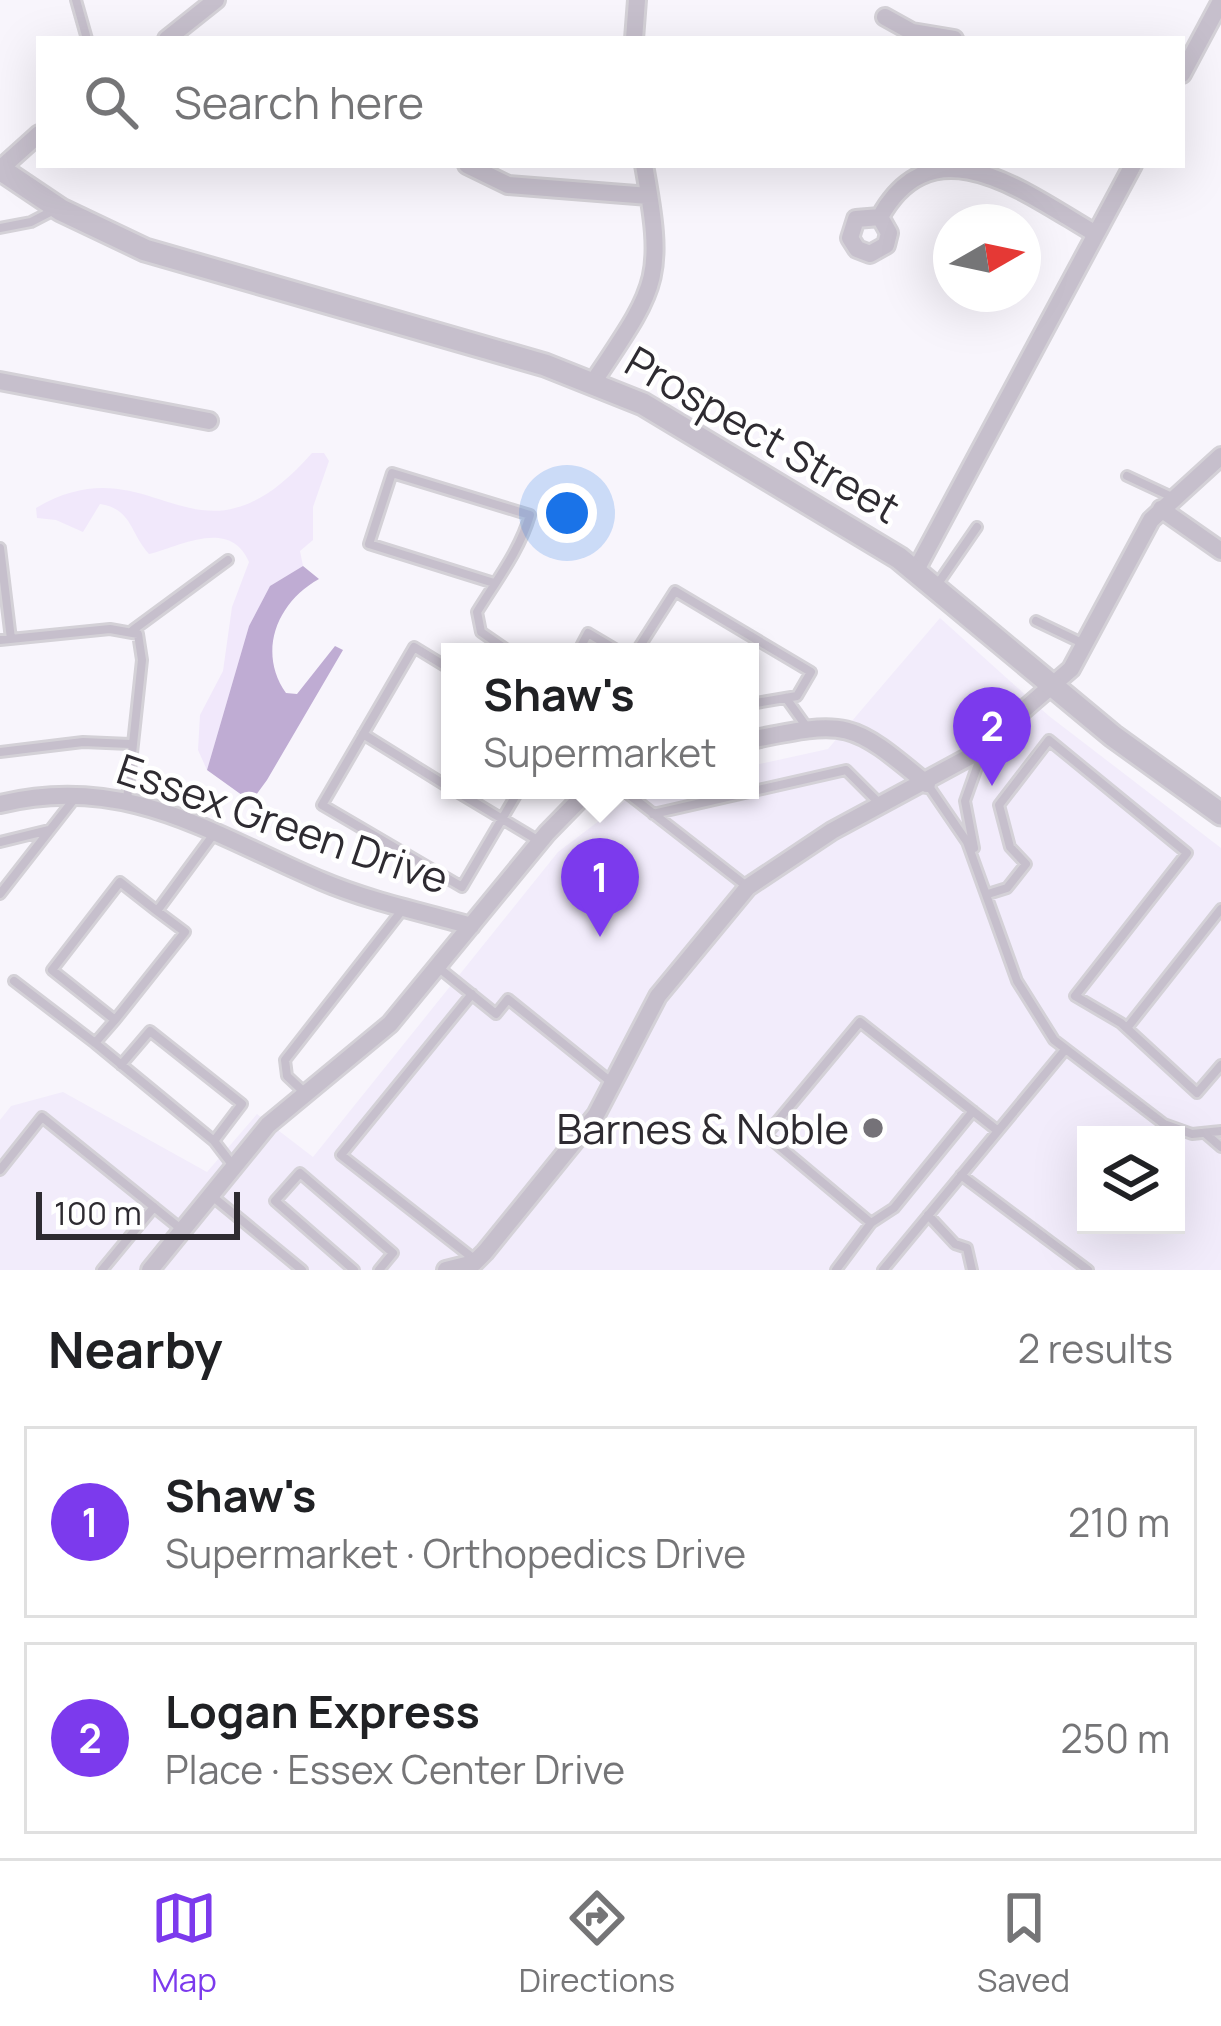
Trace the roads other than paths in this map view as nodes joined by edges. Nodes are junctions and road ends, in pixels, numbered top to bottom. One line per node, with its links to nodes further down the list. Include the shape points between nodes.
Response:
1 (76, 0): 6 (lane)
2 (216, 0): 7 (street)
3 (637, 0): 8 (street)
4 (1221, 1): 10 (street)
5 (885, 16): 9 (street)
6 (86, 36)
7 (178, 36)
8 (634, 36)
9 (936, 36)
10 (1185, 68)
11 (36, 137): 17 (street)
12 (473, 168): 18 (street, via 508,185)
13 (645, 168): 18 (street)
14 (950, 168): 20 (street, via 900,187)
15 (958, 168): 22 (street, via 1004,181)
16 (1131, 168): 22 (street)
17 (0, 169): 19 (street, Prospect Street)
18 (650, 196): 24 (street, via 654,276)
19 (58, 208): 21 (lane); 24 (street, Prospect Street, via 176,260)
20 (880, 217)
21 (0, 228)
22 (1096, 234): 33 (street)
23 (0, 381): 25 (street)
24 (594, 381): 33 (street, Prospect Street, via 789,488)
25 (208, 421)
26 (1221, 456): 28 (street)
27 (1127, 476): 28 (lane)
28 (1166, 503): 31 (street); 41 (street, via 1141,534)
29 (977, 526): 35 (lane)
30 (0, 548): 38 (lane)
31 (1221, 551)
32 (228, 560): 37 (lane)
33 (916, 570): 35 (street, Prospect Street)
34 (494, 583): 34 (lane, via 369,544 392,473 530,515); 39 (lane, via 477,625)
35 (937, 586): 43 (street, Prospect Street)
36 (1036, 621): 41 (lane)
37 (133, 630): 38 (lane); 49 (lane, via 142,660)
38 (5, 640)
39 (499, 643)
40 (643, 643): 44 (lane, via 675,591 811,672 797,696)
41 (1084, 644): 43 (street)
42 (441, 664): 47 (lane, via 414,647)
43 (1054, 687): 50 (street); 65 (street, Prospect Street)
44 (786, 698): 45 (lane); 46 (lane)
45 (759, 702)
46 (808, 728): 48 (street); 53 (street, via 862,732)
47 (363, 734): 52 (lane); 66 (lane, via 322,805 463,887)
48 (759, 738)
49 (130, 744): 51 (lane); 61 (lane)
50 (986, 744): 53 (street); 71 (lane, via 965,801)
51 (0, 752)
52 (441, 782)
53 (927, 784): 63 (street); 71 (lane)
54 (759, 790): 63 (lane, via 847,770)
55 (79, 792): 61 (street, Essex Green Drive); 62 (street, Essex Green Drive); 67 (lane)
56 (468, 799): 66 (lane)
57 (514, 799): 66 (lane)
58 (580, 799): 70 (street)
59 (634, 799): 64 (lane)
60 (719, 799): 64 (lane)
61 (127, 801): 68 (street, Essex Green Drive)
62 (0, 804)
63 (881, 805): 72 (street)
64 (653, 814): 72 (lane)
65 (1221, 814)
66 (502, 820): 70 (lane)
67 (50, 830): 69 (lane); 73 (lane)
68 (217, 830): 75 (street, Essex Green Drive, via 325,883); 77 (lane)
69 (0, 842)
70 (539, 842): 78 (street)
71 (978, 867): 74 (lane)
72 (748, 887): 88 (street, via 658,996)
73 (0, 894)
74 (988, 894): 83 (lane, via 1027,864 1010,847 999,805 1049,740 1187,854 1075,995); 85 (lane, via 1023,994)
75 (404, 907): 78 (street, Essex Green Drive); 89 (lane, via 285,1060 286,1076)
76 (1221, 909): 83 (lane)
77 (157, 911): 82 (lane, via 185,932); 82 (lane, via 120,882 52,970)
78 (471, 926): 79 (street)
79 (437, 967): 81 (lane); 89 (street, via 376,1039)
80 (14, 981): 84 (lane)
81 (472, 994): 88 (lane, via 496,1014 508,999); 104 (lane, via 340,1155)
82 (116, 1020): 84 (lane)
83 (1127, 1028): 87 (lane, via 1197,1093)
84 (95, 1043): 86 (lane)
85 (1064, 1051): 91 (lane); 93 (lane, via 1164,1124)
86 (122, 1064): 94 (lane); 94 (lane, via 151,1031 242,1104)
87 (1221, 1064)
88 (614, 1085): 104 (street)
89 (305, 1093): 96 (street)
90 (973, 1111): 91 (lane); 102 (lane, via 894,1208); 102 (lane, via 860,1022 766,1135)
91 (998, 1131): 98 (lane)
92 (1221, 1131): 93 (lane)
93 (1206, 1134): 95 (lane)
94 (214, 1141): 96 (lane)
95 (1221, 1147)
96 (234, 1167): 99 (street)
97 (0, 1170): 100 (lane, via 42,1117)
98 (962, 1175): 101 (lane); 114 (lane)
99 (211, 1195): 103 (street); 107 (lane)
100 (154, 1207): 103 (lane); 105 (lane)
101 (928, 1215): 112 (lane); 113 (lane, via 967,1248)
102 (871, 1223): 111 (lane)
103 (183, 1230): 106 (street)
104 (476, 1261): 110 (street)
105 (102, 1270)
106 (150, 1270)
107 (302, 1270)
108 (355, 1270): 109 (lane, via 274,1202 300,1173 393,1253)
109 (379, 1270)
110 (446, 1270)
111 (836, 1270)
112 (883, 1270)
113 (973, 1270)
114 (1088, 1270)

